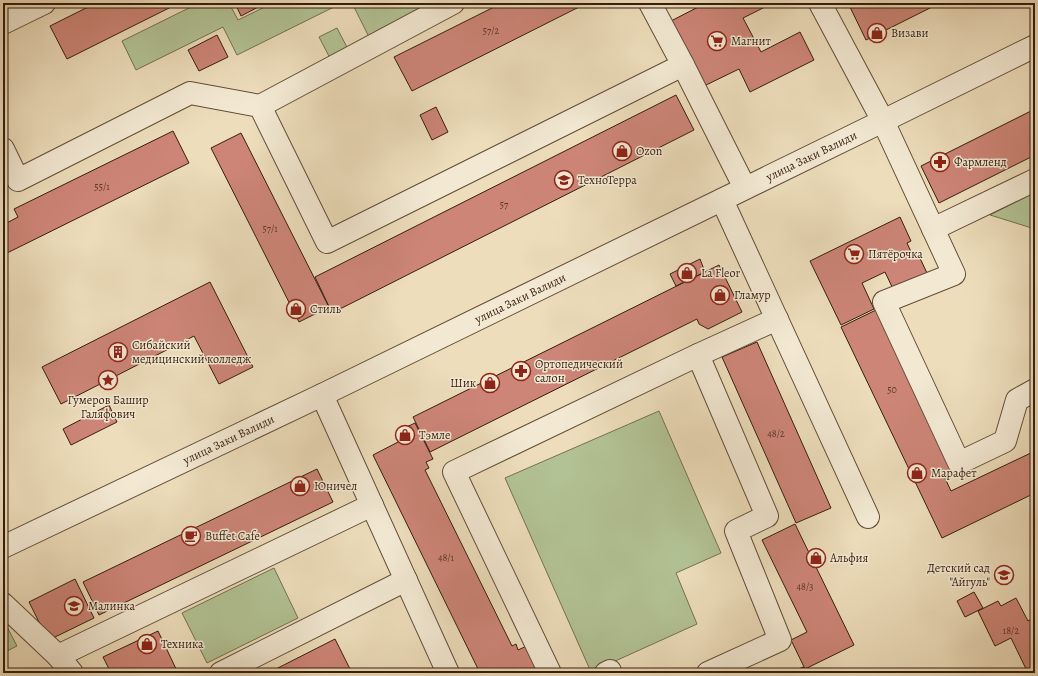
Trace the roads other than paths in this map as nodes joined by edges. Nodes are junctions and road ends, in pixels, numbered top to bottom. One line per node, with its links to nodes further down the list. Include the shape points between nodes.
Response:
1 (453, 3): 8 (street)
2 (650, 3): 7 (street)
3 (820, 3): 9 (street)
4 (39, 4): 5 (street)
5 (3, 24)
6 (1035, 46): 9 (street, улица Заки Валиди)
7 (683, 65): 8 (street, via 327,242); 12 (street)
8 (260, 106): 10 (street, via 190,93 18,180)
9 (882, 121): 12 (street, улица Заки Валиди); 14 (street)
10 (3, 149)
11 (1035, 180): 14 (street)
12 (745, 188): 13 (street, улица Заки Валиди)
13 (722, 200): 15 (street); 18 (street, улица Заки Валиди)
14 (933, 229): 17 (street, via 954,274 884,302 959,463 1005,442 1017,400)
15 (777, 319): 16 (street); 20 (street)
16 (698, 355): 28 (street, via 454,472); 29 (street, via 767,516 736,531 780,640)
17 (1035, 390)
18 (322, 395): 19 (street); 21 (street, улица Заки Валиди)
19 (372, 505): 22 (street); 24 (street)
20 (868, 517)
21 (3, 546)
22 (406, 580): 26 (street); 27 (street)
23 (3, 604): 24 (street)
24 (58, 656): 25 (street)
25 (72, 673)
26 (221, 673)
27 (448, 673)
28 (550, 673)
29 (708, 673)

